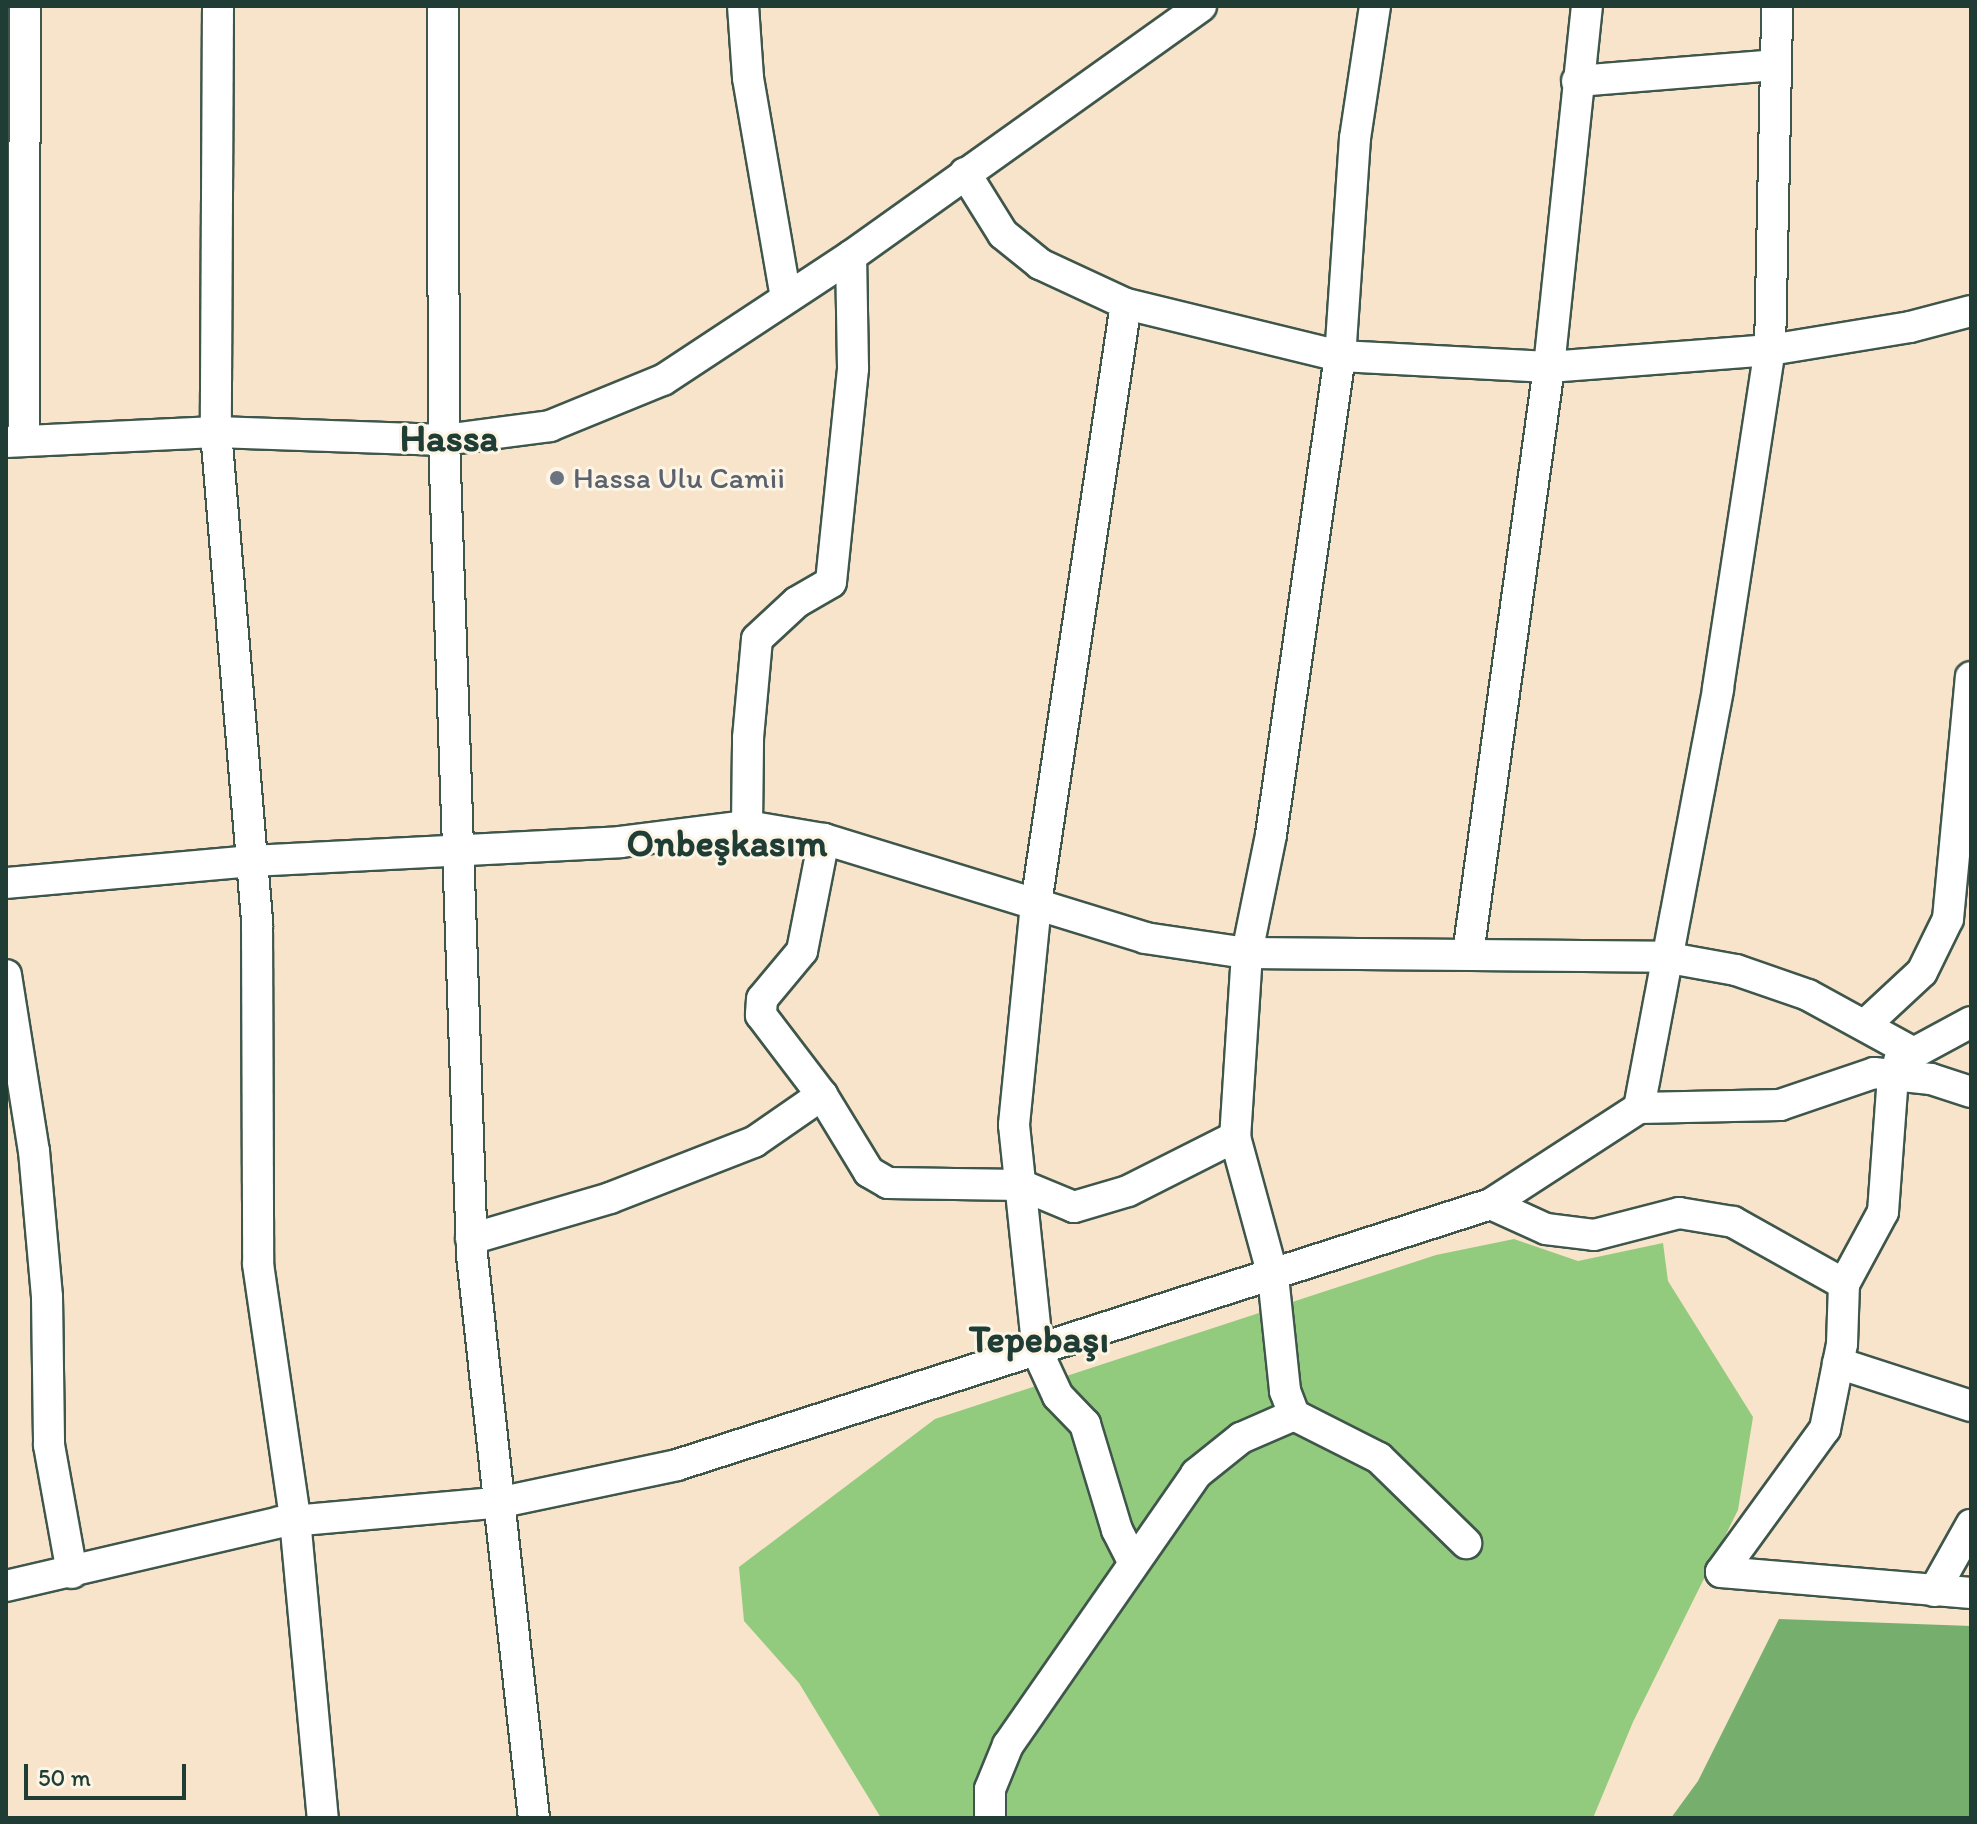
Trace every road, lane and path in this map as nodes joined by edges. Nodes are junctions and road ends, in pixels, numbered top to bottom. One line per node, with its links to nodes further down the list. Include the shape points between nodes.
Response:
1 (25, 6): 21 (street)
2 (218, 6): 19 (street)
3 (443, 6): 20 (street)
4 (743, 6): 13 (street, via 748,78)
5 (1201, 6): 11 (street)
6 (1375, 6): 17 (street, via 1355,138)
7 (1587, 6): 10 (street)
8 (1777, 6): 9 (street)
9 (1775, 65): 10 (street); 16 (street)
10 (1577, 81): 18 (street)
11 (965, 173): 12 (street); 14 (street, via 1003,234 1040,264)
12 (851, 256): 13 (street); 23 (street, via 853,368 831,582 797,602 757,639)
13 (786, 297): 20 (street, via 663,380 550,426)
14 (1126, 304): 17 (street); 28 (street)
15 (1971, 311): 16 (street, via 1910,327)
16 (1770, 350): 18 (street); 31 (street, via 1718,688)
17 (1340, 356): 18 (street); 29 (street, via 1271,835)
18 (1549, 367): 30 (street)
19 (216, 432): 20 (street); 21 (street); 26 (street)
20 (444, 440): 25 (street)
21 (15, 442)
22 (1971, 677): 34 (street, via 1948,919 1922,972)
23 (747, 826): 24 (street); 25 (street, via 620,842)
24 (824, 839): 28 (street); 38 (street, via 802,951 762,999 761,1015)
25 (454, 853): 26 (street); 43 (street)
26 (251, 861): 27 (street); 51 (street, via 257,923 258,1264)
27 (6, 883)
28 (1036, 904): 29 (street, via 1145,938); 41 (street, via 1018,1045 1014,1125)
29 (1247, 953): 30 (street); 40 (street)
30 (1468, 954): 31 (street)
31 (1664, 957): 34 (street, via 1736,970 1808,995); 39 (street)
32 (7, 982): 55 (street, via 34,1151 47,1297 49,1445)
33 (1971, 1022): 35 (street)
34 (1866, 1024): 35 (street)
35 (1914, 1053): 36 (street)
36 (1883, 1074): 37 (street); 39 (street, via 1780,1105); 45 (street, via 1883,1212)
37 (1971, 1092)
38 (822, 1095): 41 (street, via 869,1172 888,1183); 43 (street, via 754,1142 610,1198)
39 (1639, 1108): 42 (street)
40 (1235, 1137): 41 (street, via 1098,1204 1074,1207); 44 (street)
41 (1021, 1185): 46 (street)
42 (1491, 1204): 44 (street); 45 (street, via 1546,1229 1594,1235 1679,1213 1733,1222)
43 (471, 1239): 50 (street)
44 (1273, 1276): 46 (street); 49 (street, via 1285,1391)
45 (1844, 1284): 47 (street)
46 (1038, 1353): 50 (street, via 677,1465); 54 (street, via 1058,1396 1085,1424 1117,1530)
47 (1838, 1363): 48 (street); 57 (street, via 1825,1429 1721,1572)
48 (1971, 1406)
49 (1294, 1415): 53 (street, via 1379,1458); 54 (street, via 1241,1438 1196,1474)
50 (502, 1502): 51 (street); 60 (street)
51 (295, 1519): 55 (street, via 148,1550); 59 (street)
52 (1971, 1525): 57 (street)
53 (1466, 1543)
54 (1134, 1563): 61 (street, via 1008,1745 990,1789)
55 (72, 1573): 56 (street)
56 (6, 1586)
57 (1934, 1591): 58 (street)
58 (1971, 1593)
59 (323, 1818)
60 (534, 1818)
61 (990, 1818)

